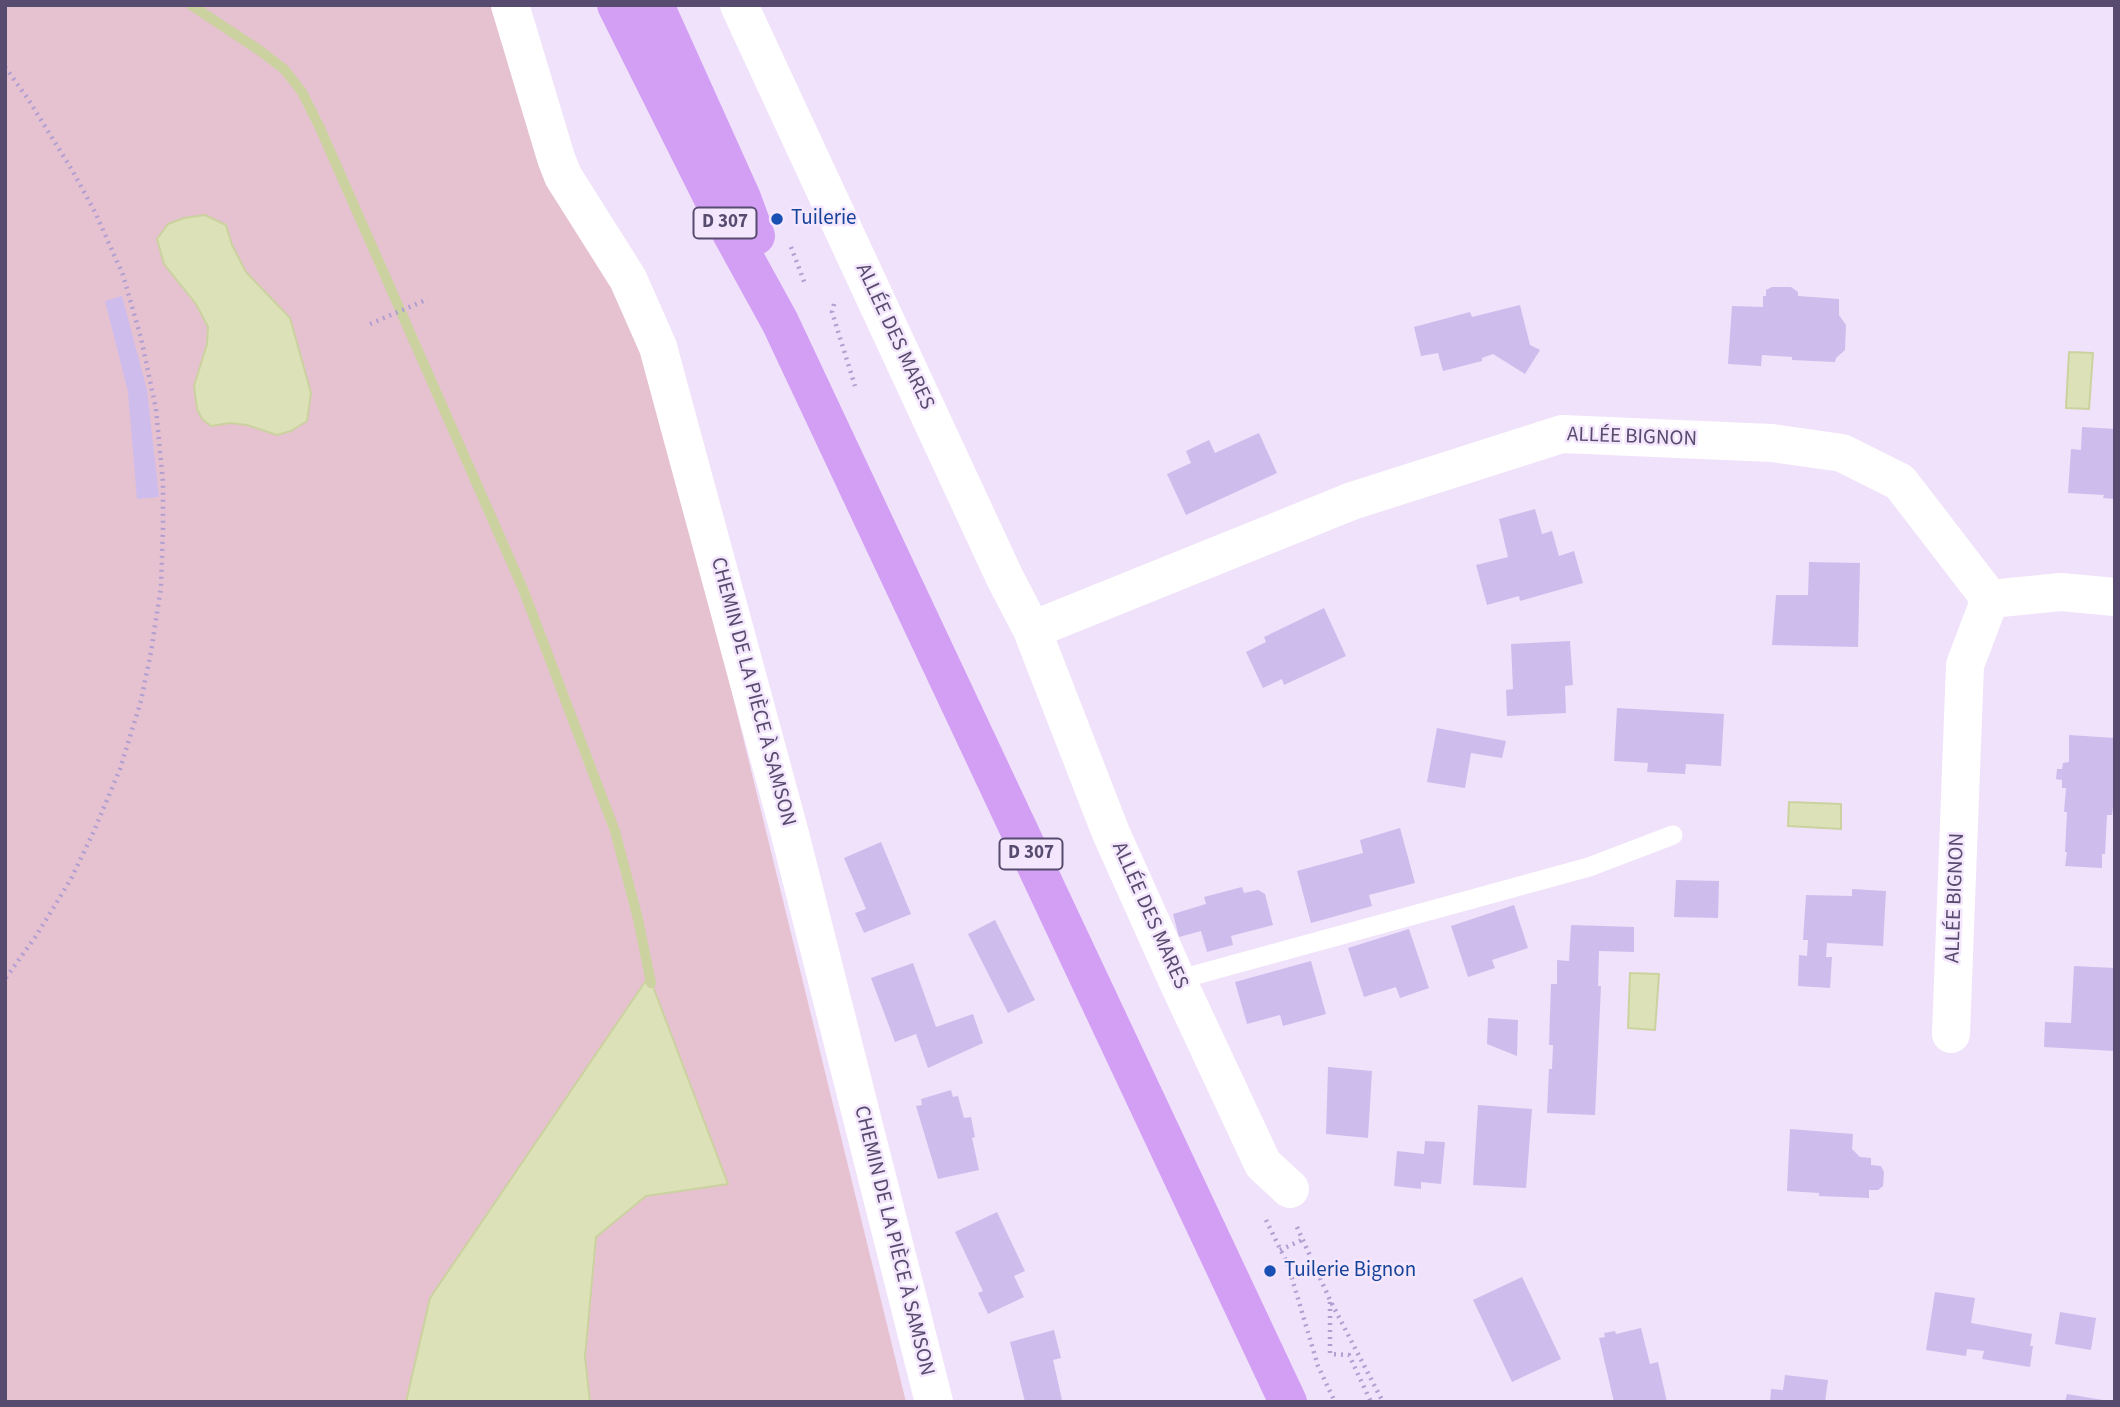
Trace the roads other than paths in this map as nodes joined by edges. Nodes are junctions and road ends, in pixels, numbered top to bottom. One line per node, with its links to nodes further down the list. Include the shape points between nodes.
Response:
1 (510, 5): 13 (street, CHEMIN DE LA PIÈCE À SAMSON, via 563,176 628,279 658,347 790,834)
2 (616, 5): 5 (main road, D 307)
3 (656, 5): 5 (main road, D 307, via 742,198)
4 (739, 5): 8 (street, ALLÉE DES MARES)
5 (836, 440): 14 (main road, D 307)
6 (2115, 597): 7 (street, via 2061,592)
7 (1990, 599): 8 (street, ALLÉE BIGNON, via 1900,482 1842,453 1772,443 1562,434 1352,501); 11 (street, ALLÉE BIGNON, via 1965,665)
8 (1032, 630): 10 (street, ALLÉE DES MARES, via 1111,833)
9 (1673, 835): 10 (lane, via 1590,867)
10 (1177, 980): 12 (street, ALLÉE DES MARES, via 1263,1164)
11 (1951, 1034)
12 (1290, 1189)
13 (934, 1402)
14 (1288, 1402)

